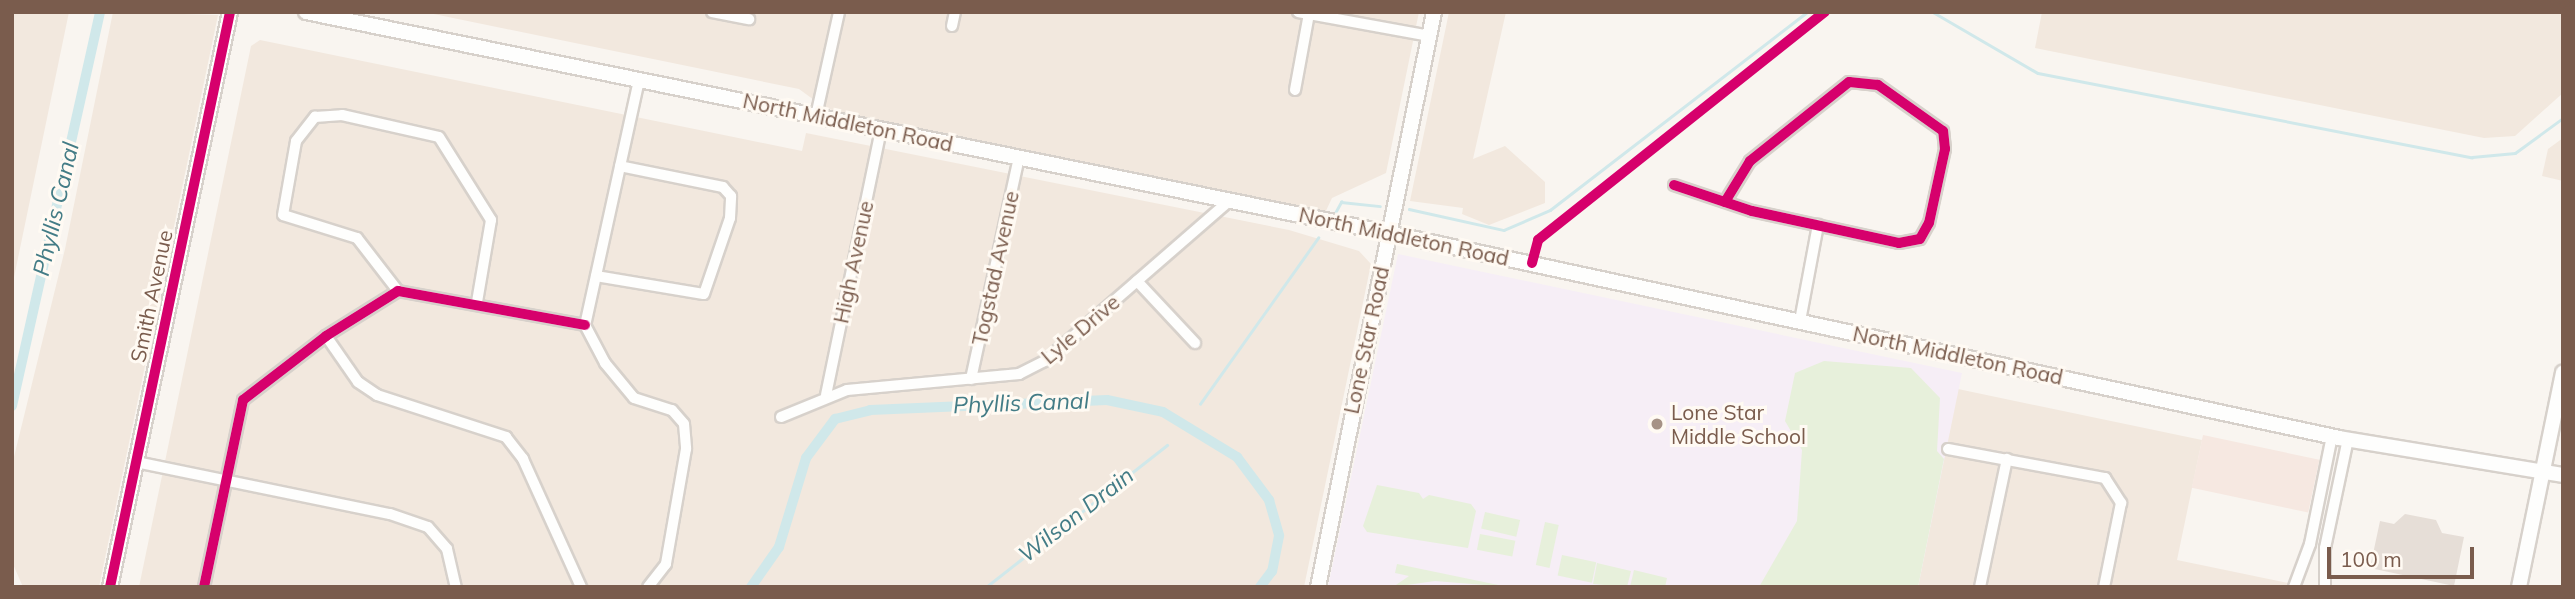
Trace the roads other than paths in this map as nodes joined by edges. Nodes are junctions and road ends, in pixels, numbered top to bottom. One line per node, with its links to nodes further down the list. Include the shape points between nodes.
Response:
1 (230, 12): 38 (main road, Smith Avenue)
2 (306, 12): 11 (main road, North Middleton Road)
3 (712, 12): 8 (street)
4 (839, 12): 13 (street)
5 (955, 12): 9 (street)
6 (1434, 12): 10 (main road, Lone Star Road)
7 (1303, 13): 10 (street); 12 (street)
8 (749, 19)
9 (952, 26)
10 (1430, 36): 21 (main road, Lone Star Road)
11 (639, 80): 13 (main road, North Middleton Road); 16 (street)
12 (1295, 90)
13 (816, 116): 14 (main road, North Middleton Road)
14 (881, 129): 15 (main road, North Middleton Road); 32 (street, High Avenue)
15 (1019, 157): 18 (main road, North Middleton Road); 31 (street, Togstad Avenue)
16 (620, 166): 22 (street); 22 (street, via 723,187 731,195 730,218 704,294)
17 (1674, 185): 19 (street)
18 (1229, 201): 21 (main road, North Middleton Road); 23 (street, Lyle Drive)
19 (1725, 202): 20 (street); 20 (street, via 1750,161 1849,82 1861,79 1878,85 1943,131 1945,149 1929,223 1920,239 1899,243)
20 (1818, 225): 26 (street)
21 (1388, 233): 26 (main road, North Middleton Road); 47 (main road, Lone Star Road)
22 (596, 276): 27 (street)
23 (1137, 281): 29 (street); 31 (street, Lyle Drive, via 1045,361 1019,374)
24 (398, 291): 25 (street); 25 (street, via 357,238 283,215 296,141 315,117 342,115 439,137 491,220); 28 (street)
25 (477, 302): 27 (street)
26 (1800, 321): 34 (main road, North Middleton Road)
27 (585, 325): 46 (street, via 628,392 672,410 684,424 686,449 666,564)
28 (326, 336): 41 (street, via 243,400); 45 (street, via 358,382 377,395 506,437 523,459)
29 (1195, 343)
30 (2563, 372): 39 (main road)
31 (971, 379): 32 (street, Lyle Drive)
32 (826, 396): 33 (street, Lyle Drive, via 798,414)
33 (781, 417)
34 (2332, 436): 35 (main road, North Middleton Road); 50 (street, via 2310,544)
35 (2348, 439): 39 (main road, North Middleton Road); 51 (street, via 2325,548)
36 (1948, 449): 37 (street)
37 (2007, 459): 48 (street); 49 (street, via 2105,478 2116,489 2121,503)
38 (136, 462): 41 (street); 42 (main road, Smith Avenue)
39 (2542, 471): 40 (main road, North Middleton Road); 52 (main road)
40 (2563, 475)
41 (225, 480): 43 (street); 44 (street, via 428,527 447,549)
42 (110, 587)
43 (204, 587)
44 (456, 587)
45 (581, 587)
46 (648, 587)
47 (1318, 587)
48 (1980, 587)
49 (2104, 587)
50 (2294, 587)
51 (2325, 587)
52 (2519, 587)

